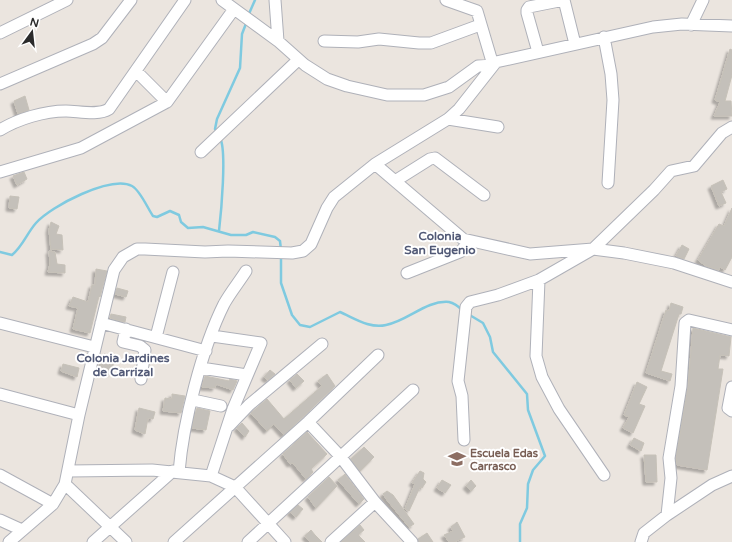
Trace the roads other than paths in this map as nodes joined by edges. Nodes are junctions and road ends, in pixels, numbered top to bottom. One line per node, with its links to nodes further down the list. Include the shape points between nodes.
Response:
1 (67, 0): 12 (street)
2 (131, 0): 21 (street, via 102,38 93,44)
3 (185, 0): 20 (street)
4 (222, 0): 8 (street)
5 (275, 0): 15 (street)
6 (446, 0): 9 (street, via 474,8)
7 (702, 0): 10 (street)
8 (236, 11): 15 (street); 22 (street)
9 (480, 25): 14 (street, via 419,44 379,40); 19 (street)
10 (691, 25): 11 (street); 13 (street, via 653,27)
11 (732, 26)
12 (0, 33)
13 (604, 37): 16 (street); 31 (street, via 613,100)
14 (324, 40)
15 (278, 41): 18 (street)
16 (574, 44): 17 (street); 17 (street, via 564,0 529,7 527,13)
17 (538, 52): 19 (street)
18 (298, 60): 19 (street, via 337,83 402,96 424,96 440,91 478,66); 27 (street)
19 (492, 65): 23 (street, via 459,109)
20 (137, 72): 22 (street); 26 (street, via 107,111 54,112 31,117)
21 (0, 84)
22 (167, 102): 29 (street, via 81,148)
23 (448, 119): 24 (street); 28 (street)
24 (498, 127)
25 (732, 127): 34 (street, via 722,134 694,166 671,171)
26 (0, 130)
27 (201, 152)
28 (375, 164): 30 (street); 41 (street, via 334,196 308,249 292,253 145,249 130,252 114,270)
29 (0, 172)
30 (395, 180): 32 (street, via 436,158); 33 (street, via 463,239)
31 (608, 183)
32 (484, 195)
33 (470, 241): 34 (street, via 530,254); 37 (street, via 460,252)
34 (593, 249): 38 (street); 39 (street, via 674,263)
35 (246, 271): 44 (street, via 224,304)
36 (173, 272): 45 (street)
37 (407, 273)
38 (540, 280): 62 (street, via 470,302 466,307 458,382 462,396); 67 (street, via 536,356 542,377 559,409)
39 (732, 282)
40 (0, 323): 47 (street)
41 (101, 323): 42 (street); 47 (street)
42 (126, 329): 45 (street); 52 (street, via 123,342 140,346 145,350)
43 (732, 330): 74 (street, via 689,320 685,323 681,386 669,458 671,478)
44 (212, 336): 48 (street); 51 (street, via 261,343)
45 (156, 337): 48 (street)
46 (322, 344): 61 (street, via 249,405)
47 (94, 347): 59 (street)
48 (206, 351): 50 (street)
49 (378, 355): 60 (street)
50 (201, 368): 51 (street); 56 (street)
51 (247, 375): 61 (street)
52 (141, 379)
53 (732, 388): 58 (street, via 728,408)
54 (413, 390): 63 (street)
55 (0, 394): 59 (street)
56 (193, 400): 57 (street); 65 (street)
57 (221, 406)
58 (732, 411)
59 (79, 415): 64 (street)
60 (308, 422): 63 (street); 71 (street)
61 (226, 429): 68 (street)
62 (464, 440)
63 (340, 456): 72 (street); 76 (street)
64 (69, 471): 65 (street); 70 (street)
65 (176, 471): 68 (street); 77 (street)
66 (0, 475): 73 (street)
67 (604, 475)
68 (211, 476): 71 (street)
69 (732, 476): 74 (street, via 712,485)
70 (65, 484): 73 (street); 77 (street)
71 (235, 487): 76 (street); 83 (street)
72 (375, 502): 79 (street); 86 (street)
73 (53, 504): 78 (street)
74 (667, 515): 87 (street, via 644,533)
75 (0, 520): 78 (street)
76 (268, 522): 84 (street); 85 (street)
77 (111, 527): 81 (street); 82 (street)
78 (22, 530): 80 (street)
79 (410, 541)
80 (9, 542)
81 (93, 542)
82 (126, 542)
83 (174, 542)
84 (248, 542)
85 (285, 542)
86 (331, 542)
87 (641, 542)

